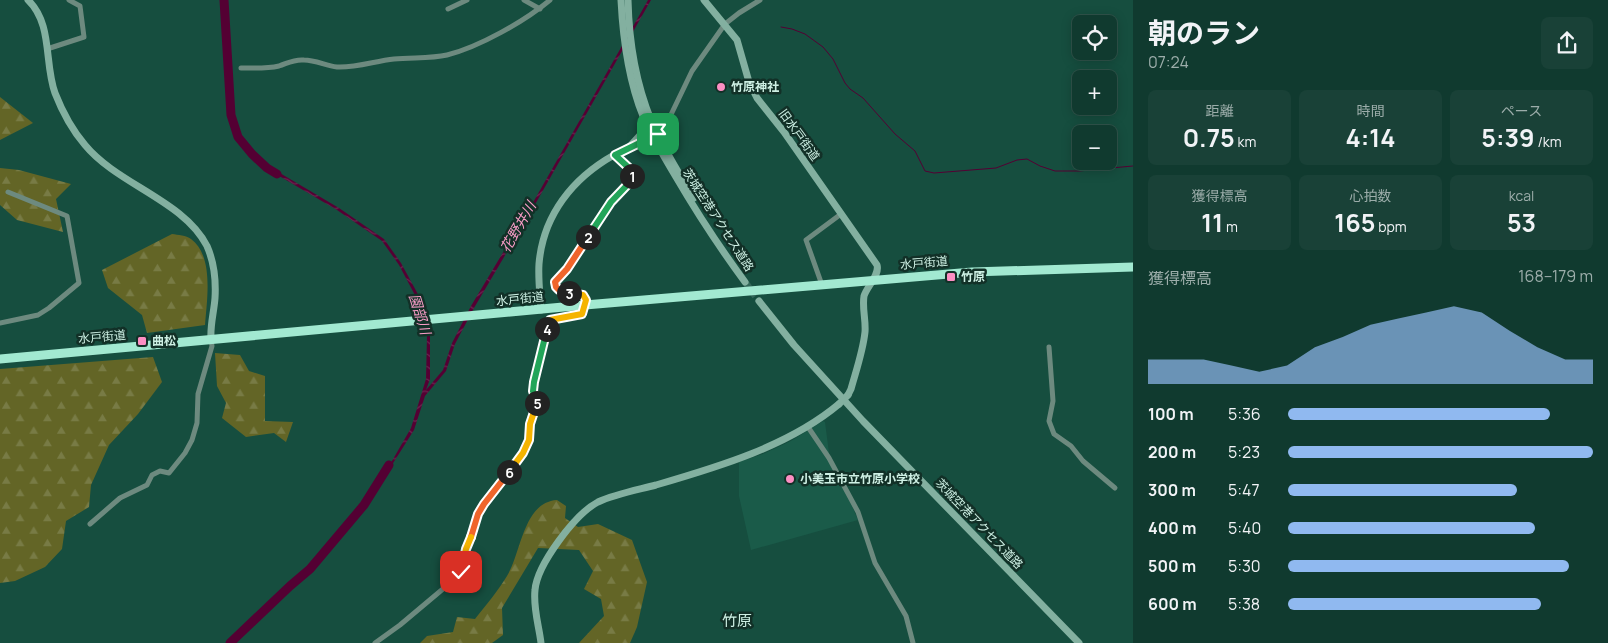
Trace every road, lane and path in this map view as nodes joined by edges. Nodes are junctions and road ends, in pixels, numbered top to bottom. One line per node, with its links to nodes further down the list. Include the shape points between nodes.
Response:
1 (28, 0): 13 (street, via 40,16)
2 (68, 0): 13 (street, via 80,6 84,37)
3 (467, 0): 10 (street)
4 (524, 0): 11 (street)
5 (550, 0): 11 (street)
6 (621, 0): 15 (street, 茨城空港アクセス道路, via 628,61)
7 (628, 0): 16 (street, 茨城空港アクセス道路, via 637,78)
8 (704, 0): 12 (street, 旧水戸街道)
9 (760, 0): 12 (street)
10 (448, 9)
11 (540, 9): 14 (street, via 486,40 446,55 337,67 303,60 266,68)
12 (725, 24): 16 (street, via 692,71 666,126); 20 (street, 旧水戸街道, via 737,40 752,90)
13 (47, 49): 29 (street, via 55,92 70,124 86,146 107,165 187,222 206,245 213,264 215,289)
14 (241, 68)
15 (643, 116): 16 (street, 茨城空港アクセス道路); 17 (street, via 641,134)
16 (656, 136): 17 (street); 23 (street, 茨城空港アクセス道路, via 706,227)
17 (624, 150): 18 (street)
18 (615, 155): 26 (street, via 632,172 630,182 611,202 555,282 559,290 583,295); 27 (street, via 575,183 552,217 539,262)
19 (8, 192): 28 (street, via 67,216 79,282 38,315)
20 (841, 214): 22 (street, 旧水戸街道, via 877,265); 24 (street, via 806,240)
21 (1133, 267): 22 (highway, 水戸街道, via 1002,270)
22 (872, 280): 24 (highway, 水戸街道); 32 (street, bridge, via 864,298 864,336 851,389 839,404)
23 (747, 282)
24 (822, 285): 26 (highway, 水戸街道)
25 (761, 300): 38 (street, 茨城空港アクセス道路, via 863,421)
26 (585, 305): 27 (highway, 水戸街道); 35 (street, via 582,314 548,322 534,382 537,405 530,424 529,440 478,514 461,572)
27 (541, 310): 29 (highway, 水戸街道)
28 (0, 323)
29 (211, 340): 31 (highway, 水戸街道); 34 (street, via 198,394 197,423 185,454 169,473 160,471 152,475 147,485 120,498)
30 (1049, 347): 33 (street, via 1053,401 1049,421 1054,434)
31 (0, 359)
32 (808, 427): 36 (street, via 748,454 606,499 587,510 557,542 538,577 534,601); 37 (street, via 858,512 875,563 906,616)
33 (1115, 488)
34 (90, 524)
35 (375, 643)
36 (541, 643)
37 (914, 643)
38 (1078, 643)

